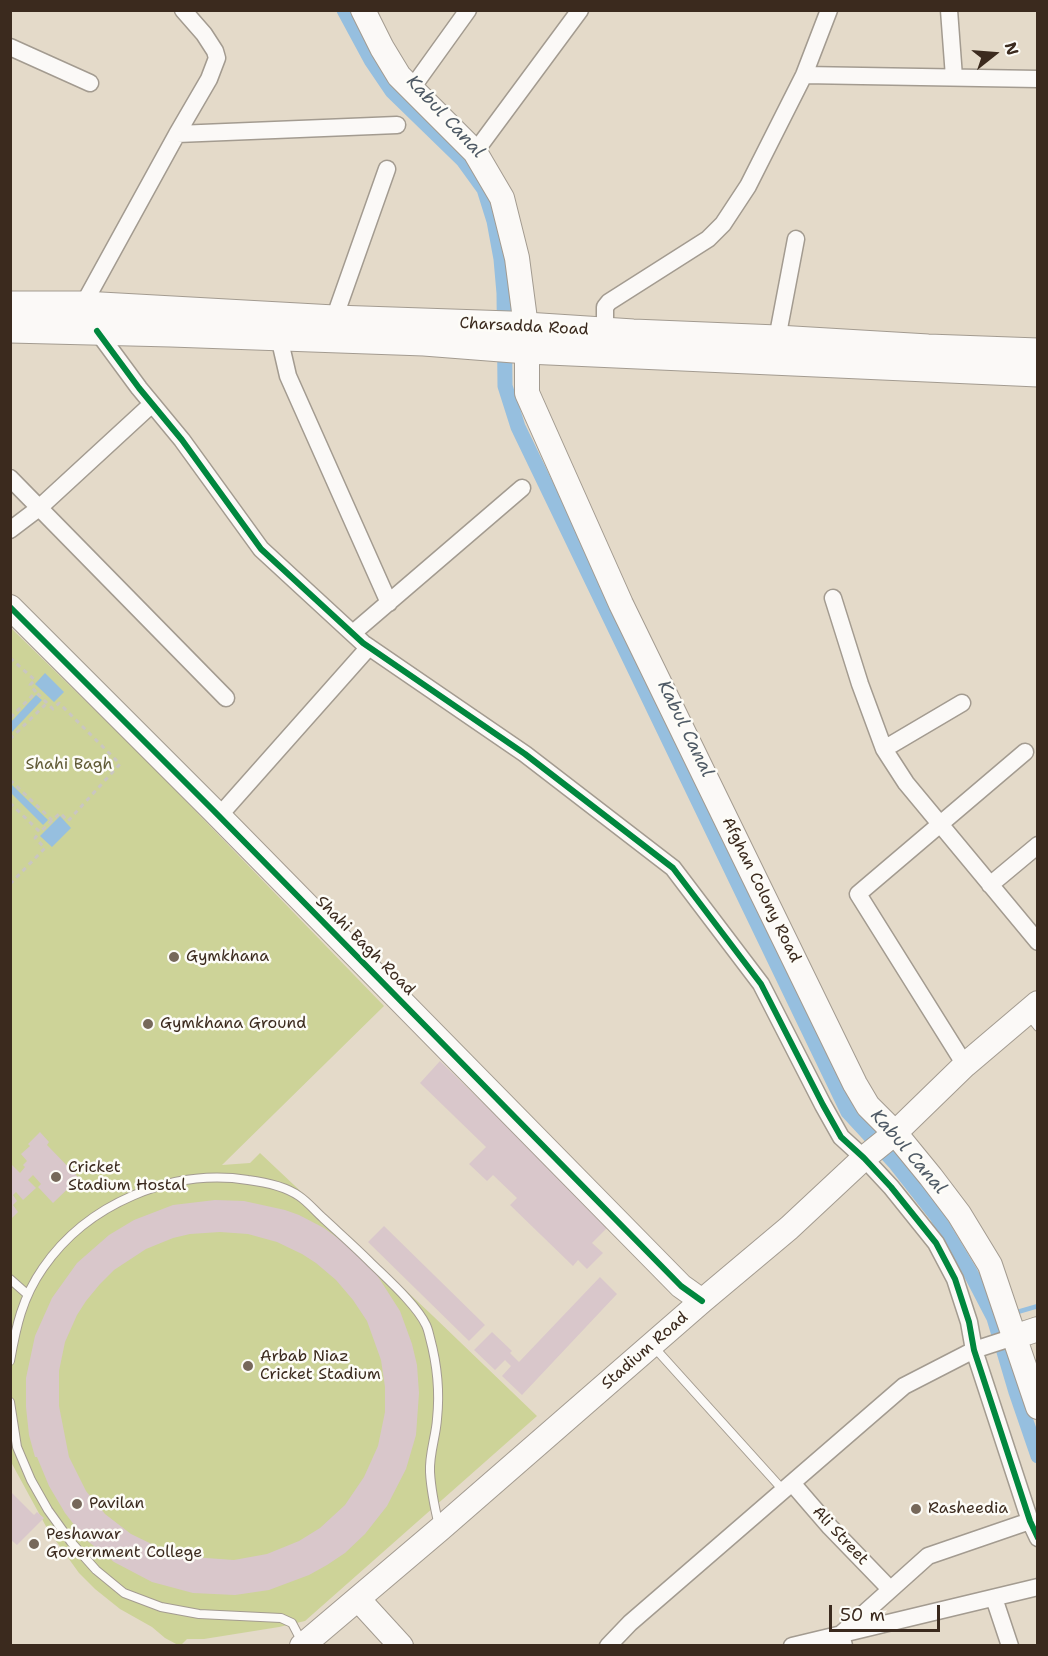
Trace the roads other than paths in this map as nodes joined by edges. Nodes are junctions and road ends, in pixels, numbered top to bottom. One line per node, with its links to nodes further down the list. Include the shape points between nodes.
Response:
1 (183, 10): 14 (street, via 204,34 217,58 209,80)
2 (363, 10): 12 (main road, Afghan Colony Road, via 382,48)
3 (468, 10): 12 (street)
4 (580, 10): 15 (street)
5 (830, 10): 8 (street)
6 (949, 10): 9 (street)
7 (10, 47): 11 (street)
8 (804, 75): 9 (street); 23 (street, via 748,186 723,224 708,238 609,302 605,308)
9 (954, 77): 10 (street)
10 (1038, 79)
11 (90, 83)
12 (412, 88): 15 (main road, Afghan Colony Road)
13 (397, 125): 14 (street)
14 (177, 134): 19 (street)
15 (475, 152): 25 (main road, Afghan Colony Road, via 502,198 517,258)
16 (387, 169): 20 (street)
17 (796, 239): 26 (street)
18 (10, 305): 19 (main road, Charsadda Road)
19 (84, 305): 20 (main road, Charsadda Road)
20 (334, 319): 25 (main road, Charsadda Road)
21 (10, 329): 22 (main road, Charsadda Road)
22 (97, 331): 24 (main road, Charsadda Road); 29 (street)
23 (605, 331): 25 (main road, Charsadda Road); 26 (main road, Charsadda Road)
24 (279, 337): 25 (main road, Charsadda Road, via 424,342); 35 (street, via 288,376)
25 (510, 337): 28 (main road, Charsadda Road); 50 (main road, Afghan Colony Road, via 527,393 621,604 855,1084)
26 (777, 339): 27 (main road, Charsadda Road)
27 (1038, 352)
28 (1038, 373)
29 (152, 404): 32 (street); 37 (street, via 261,549)
30 (10, 478): 32 (street)
31 (522, 488): 35 (street)
32 (39, 508): 33 (street); 39 (street)
33 (10, 530)
34 (833, 598): 41 (street)
35 (388, 603): 37 (street)
36 (10, 607): 43 (main road, Shahi Bagh Road)
37 (353, 633): 38 (street)
38 (369, 647): 43 (street); 51 (street, via 525,754 673,868 761,984 841,1137)
39 (226, 698)
40 (962, 703): 41 (street)
41 (884, 749): 44 (street)
42 (1025, 752): 44 (street)
43 (219, 816): 54 (main road, Shahi Bagh Road, via 681,1286)
44 (940, 825): 46 (street); 49 (street, via 858,894)
45 (1038, 845): 46 (street)
46 (990, 885): 47 (street)
47 (1038, 942)
48 (1034, 1014): 49 (main road, Stadium Road)
49 (965, 1065): 50 (main road, Stadium Road)
50 (892, 1134): 51 (main road, Stadium Road); 56 (main road, Afghan Colony Road, via 932,1177 990,1265)
51 (864, 1158): 54 (main road, Stadium Road); 58 (street, via 936,1243 955,1279)
52 (10, 1279): 53 (lane)
53 (27, 1294): 59 (lane); 64 (lane, via 63,1243 105,1210 142,1191 173,1182 236,1178 267,1182 299,1196 353,1244 426,1325 435,1356 438,1388 430,1471)
54 (702, 1301): 57 (main road, Stadium Road)
55 (1038, 1329): 56 (main road)
56 (1011, 1337): 58 (street); 61 (main road, Afghan Colony Road)
57 (652, 1346): 62 (lane); 64 (main road, Stadium Road)
58 (978, 1349): 62 (street, via 904,1386); 63 (street)
59 (10, 1361)
60 (10, 1402): 71 (lane, via 17,1447 31,1480 70,1542 96,1570 124,1593 161,1607 199,1614 281,1618 292,1623)
61 (1038, 1407)
62 (788, 1487): 67 (street, Ali Street); 73 (street)
63 (1030, 1521): 65 (street); 67 (street, via 928,1556)
64 (440, 1529): 69 (main road, Stadium Road)
65 (1038, 1539)
66 (1038, 1587): 68 (street)
67 (890, 1589): 70 (street)
68 (994, 1598): 70 (street); 75 (street)
69 (358, 1599): 71 (main road, Stadium Road); 72 (main road)
70 (843, 1640): 74 (street)
71 (302, 1645)
72 (401, 1646)
73 (608, 1646)
74 (792, 1646)
75 (1010, 1646)

